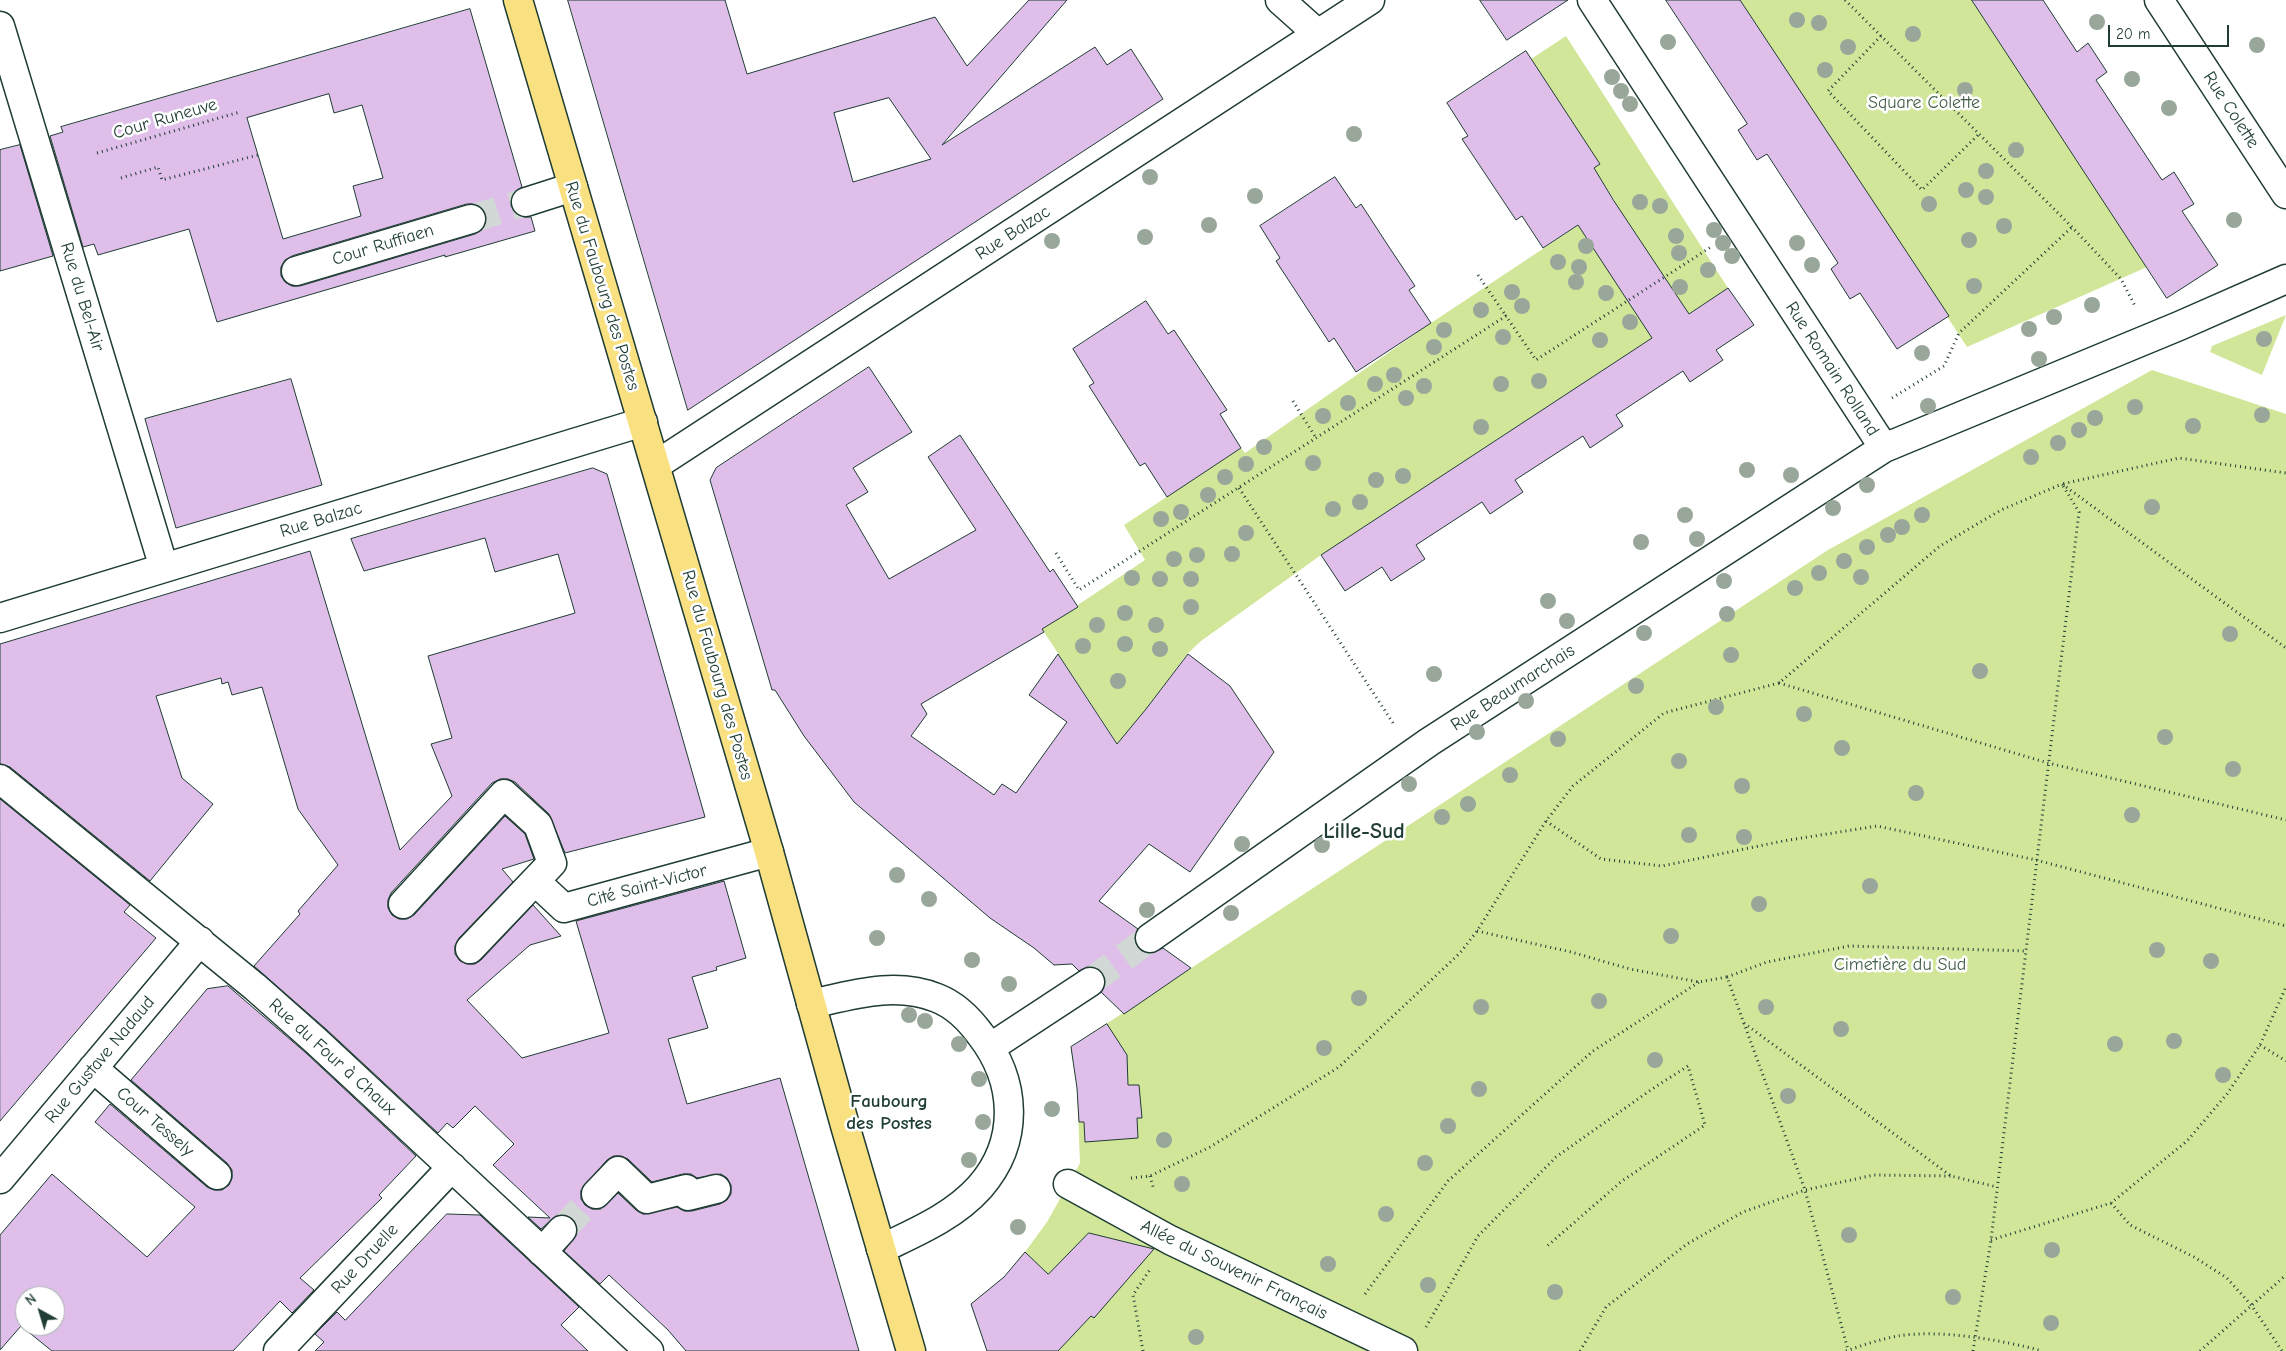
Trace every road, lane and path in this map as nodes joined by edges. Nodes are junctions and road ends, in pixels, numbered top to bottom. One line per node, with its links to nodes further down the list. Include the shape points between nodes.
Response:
1 (518, 0): 15 (main road, Rue du Faubourg des Postes)
2 (1280, 0): 8 (street)
3 (1370, 0): 8 (street, Rue Balzac)
4 (1592, 0): 20 (street, Rue Romain Rolland)
5 (1845, 0): 9 (path)
6 (2159, 0): 16 (street, Rue Colette)
7 (0, 26): 36 (street, Rue du Bel-Air)
8 (1318, 34): 31 (street, Rue Balzac)
9 (1881, 36): 11 (path); 11 (path, via 1828,91 1922,190)
10 (240, 112): 12 (path, Cour Runeuve)
11 (1979, 134): 19 (path)
12 (97, 153)
13 (258, 155): 14 (path, via 162,180 158,168)
14 (121, 178)
15 (573, 188): 17 (street); 28 (main road, Rue du Faubourg des Postes)
16 (2286, 194)
17 (526, 202)
18 (470, 219): 21 (street, Cour Ruffiaen)
19 (2072, 227): 25 (path, via 2121,279); 27 (path, via 1959,333 1944,366)
20 (1740, 228): 24 (path, via 1536,360); 27 (street, Rue Romain Rolland)
21 (296, 271)
22 (1478, 275): 24 (path)
23 (2286, 279): 25 (street, Rue Romain Rolland)
24 (1506, 316): 29 (path)
25 (2151, 338): 30 (street, Rue Romain Rolland)
26 (1293, 401): 29 (path)
27 (1863, 416): 30 (street, Rue Romain Rolland)
28 (642, 422): 31 (main road, Rue du Faubourg des Postes); 36 (street, Rue Balzac)
29 (1316, 438): 34 (path)
30 (1884, 448): 40 (street, Rue Beaumarchais)
31 (656, 465): 45 (main road, Rue du Faubourg des Postes)
32 (2286, 473): 33 (path, via 2179,458)
33 (2062, 484): 38 (path); 39 (path, via 2001,510 1940,546); 41 (path, via 2079,512)
34 (1239, 488): 35 (path, via 1079,590); 40 (path)
35 (1056, 553)
36 (164, 568): 37 (street, Rue Balzac)
37 (0, 618)
38 (2286, 648)
39 (1779, 683): 41 (path); 44 (path, via 1664,713 1573,786)
40 (1413, 753): 51 (street, Rue Beaumarchais)
41 (2048, 763): 43 (path); 46 (path)
42 (0, 779): 52 (street, Rue du Four à Chaux)
43 (2286, 820)
44 (1546, 821): 46 (path, via 1601,859 1662,866 1877,826); 50 (path)
45 (769, 852): 47 (street, Cité Saint-Victor, via 564,908); 59 (main road, Rue du Faubourg des Postes)
46 (2036, 860): 49 (path); 54 (path)
47 (535, 880): 48 (street, via 552,863 538,825 504,794); 53 (street)
48 (403, 904)
49 (2286, 926)
50 (1477, 931): 57 (path, via 1630,969); 69 (path, via 1460,953 1339,1067 1210,1146 1150,1176)
51 (1150, 938)
52 (200, 941): 64 (street, Rue Gustave Nadaud); 65 (street, Rue du Four à Chaux, via 316,1042)
53 (470, 948)
54 (2026, 951): 55 (path, via 1849,946 1767,962); 71 (path)
55 (1727, 977): 57 (path); 60 (path)
56 (1090, 982): 62 (street)
57 (1699, 982): 83 (path, via 1593,1051 1448,1181)
58 (2286, 987): 61 (path)
59 (810, 1004): 62 (street, via 869,991 916,992 937,998 956,1009); 79 (main road, Rue du Faubourg des Postes)
60 (1744, 1023): 67 (path); 73 (path)
61 (2260, 1045): 63 (path); 75 (path, via 2227,1094 2187,1141)
62 (991, 1047): 79 (street, via 1008,1093 1009,1114 1001,1154 980,1186 965,1201 930,1225)
63 (2286, 1061)
64 (93, 1068): 66 (street, Cour Tessely); 68 (street, Rue Gustave Nadaud)
65 (452, 1168): 80 (street, Rue du Four à Chaux); 86 (street, Rue Druelle)
66 (217, 1175)
67 (1951, 1176): 71 (path); 73 (path, via 1874,1175)
68 (0, 1179)
69 (1122, 1179)
70 (1068, 1184): 83 (street, Allée du Souvenir Français, via 1170,1240)
71 (1997, 1187): 77 (path)
72 (716, 1189): 74 (street, via 688,1196 686,1189 647,1199 618,1171)
73 (1805, 1190): 89 (path, via 1743,1212 1686,1244 1606,1307); 90 (path)
74 (596, 1194)
75 (2111, 1203): 77 (path); 82 (path, via 2130,1224 2227,1278)
76 (562, 1230): 80 (street)
77 (1991, 1240): 84 (path)
78 (1546, 1247): 85 (path, via 1622,1181 1705,1125 1688,1066 1549,1164 1478,1236)
79 (880, 1249): 88 (main road, Rue du Faubourg des Postes)
80 (542, 1252): 87 (street, Rue du Four à Chaux)
81 (2286, 1275): 82 (path)
82 (2252, 1306): 93 (path); 94 (path)
83 (1344, 1323): 85 (street, Allée du Souvenir Français)
84 (1975, 1338): 90 (path, via 1899,1336); 91 (path); 92 (path, via 2009,1342)
85 (1412, 1343)
86 (278, 1351)
87 (649, 1351)
88 (911, 1351)
89 (1580, 1351)
90 (1847, 1351)
91 (1972, 1351)
92 (2042, 1351)
93 (2200, 1351)
94 (2282, 1351)

